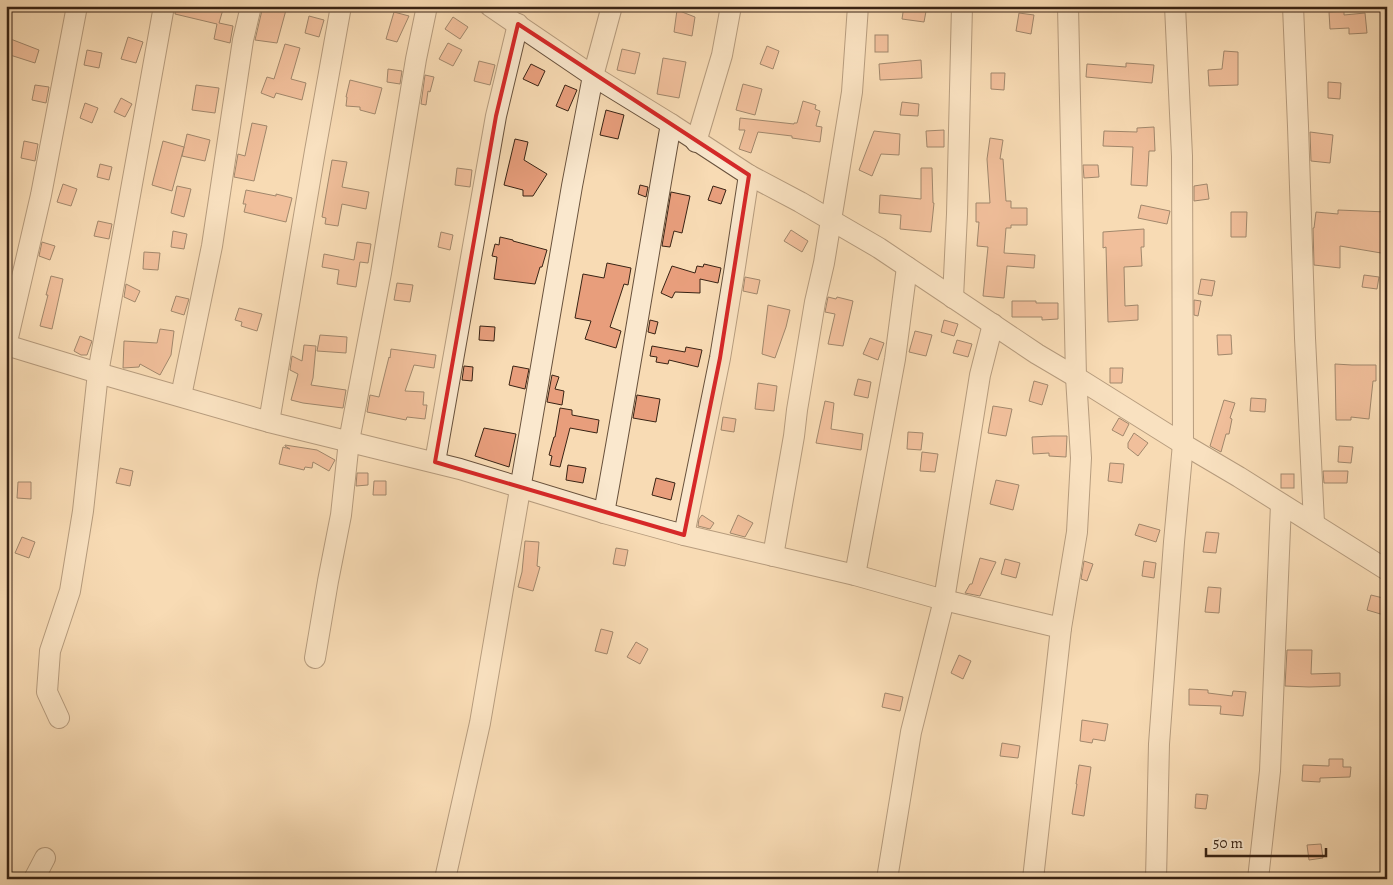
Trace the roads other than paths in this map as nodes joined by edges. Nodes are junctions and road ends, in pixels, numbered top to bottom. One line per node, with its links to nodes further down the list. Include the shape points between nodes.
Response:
1 (77, 6): 23 (street, via 41,195)
2 (164, 6): 24 (street)
3 (251, 6): 26 (street, via 212,246)
4 (341, 6): 27 (street)
5 (427, 6): 28 (street)
6 (612, 6): 15 (street)
7 (731, 6): 17 (street, via 722,55)
8 (858, 6): 19 (street, via 852,92)
9 (962, 6): 21 (street)
10 (1068, 6): 25 (street)
11 (1175, 6): 29 (street, via 1182,156)
12 (1293, 6): 34 (street)
13 (493, 7): 14 (street)
14 (518, 24): 15 (street); 30 (street, via 496,116)
15 (593, 76): 16 (street); 31 (street)
16 (670, 124): 17 (street); 33 (street)
17 (696, 142): 18 (street)
18 (749, 175): 19 (street); 35 (street, via 720,358)
19 (830, 221): 20 (street); 36 (street)
20 (907, 267): 21 (street); 38 (street, via 895,358)
21 (953, 298): 22 (street)
22 (993, 324): 25 (street); 39 (street, via 980,374)
23 (6, 345): 24 (street)
24 (98, 373): 26 (street); 42 (street, via 70,591 50,651 47,692)
25 (1076, 377): 29 (street); 40 (street, via 1081,458 1077,532)
26 (181, 396): 27 (street)
27 (269, 422): 28 (street)
28 (349, 441): 30 (street); 41 (street, via 342,515)
29 (1183, 444): 32 (street); 48 (street, via 1159,744)
30 (435, 462): 31 (street)
31 (521, 488): 33 (street); 45 (street, via 480,723)
32 (1282, 504): 34 (street); 49 (street, via 1270,771)
33 (604, 513): 35 (street)
34 (1314, 524): 37 (street)
35 (684, 536): 36 (street)
36 (773, 556): 38 (street)
37 (1387, 570)
38 (855, 575): 39 (street)
39 (944, 600): 40 (street); 46 (street, via 911,732)
40 (1061, 628): 47 (street)
41 (315, 658)
42 (59, 718)
43 (45, 858): 44 (street)
44 (34, 879)
45 (445, 879)
46 (886, 879)
47 (1032, 879)
48 (1156, 879)
49 (1258, 879)

